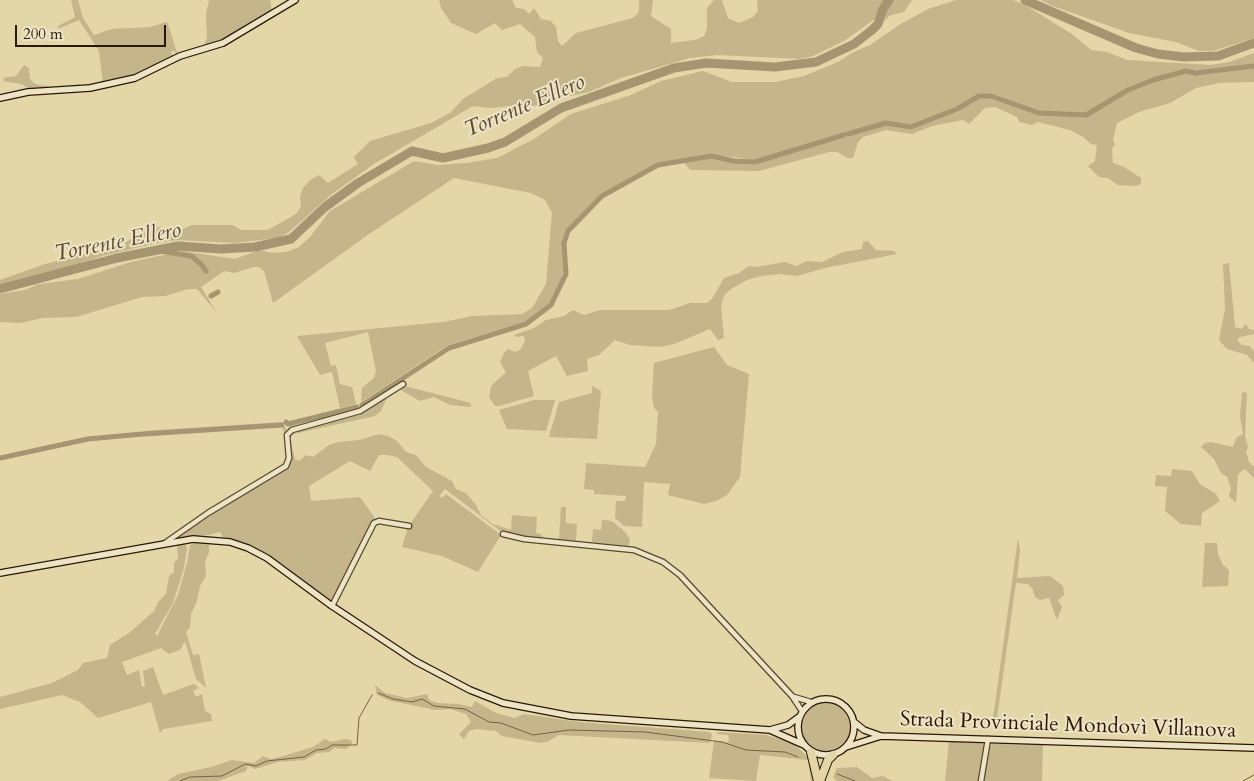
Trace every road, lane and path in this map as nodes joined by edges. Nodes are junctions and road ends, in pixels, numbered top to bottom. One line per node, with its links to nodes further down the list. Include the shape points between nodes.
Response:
1 (295, 0): 2 (main road, via 223,43 180,56 135,78 90,88 28,92)
2 (0, 98)
3 (403, 384): 6 (street, via 360,410 292,430 287,435 286,466)
4 (409, 526): 8 (street, via 382,521 374,523)
5 (503, 534): 9 (street, via 634,550 663,562 680,575)
6 (165, 543): 7 (main road); 8 (main road, via 201,538 248,548 267,558)
7 (0, 573)
8 (332, 606): 13 (main road, via 415,661 503,703 571,716)
9 (792, 696): 10 (street); 11 (street)
10 (811, 702): 11 (main road); 12 (main road, via 822,698 839,701 847,707)
11 (800, 714): 13 (main road, via 788,725); 16 (main road, via 798,733)
12 (854, 722): 14 (main road, Strada Provinciale Mondovì Villanova); 17 (main road, via 854,734)
13 (770, 730): 16 (main road)
14 (880, 736): 15 (main road, Strada Provinciale Mondovì Villanova); 17 (main road, Strada Provinciale Mondovì Villanova)
15 (988, 739): 18 (main road, Strada Provinciale Mondovì Villanova); 22 (street)
16 (804, 746): 19 (main road)
17 (846, 747): 20 (main road)
18 (1254, 748)
19 (812, 752): 20 (main road); 21 (highway)
20 (833, 755): 21 (highway)
21 (819, 781)
22 (981, 781)

